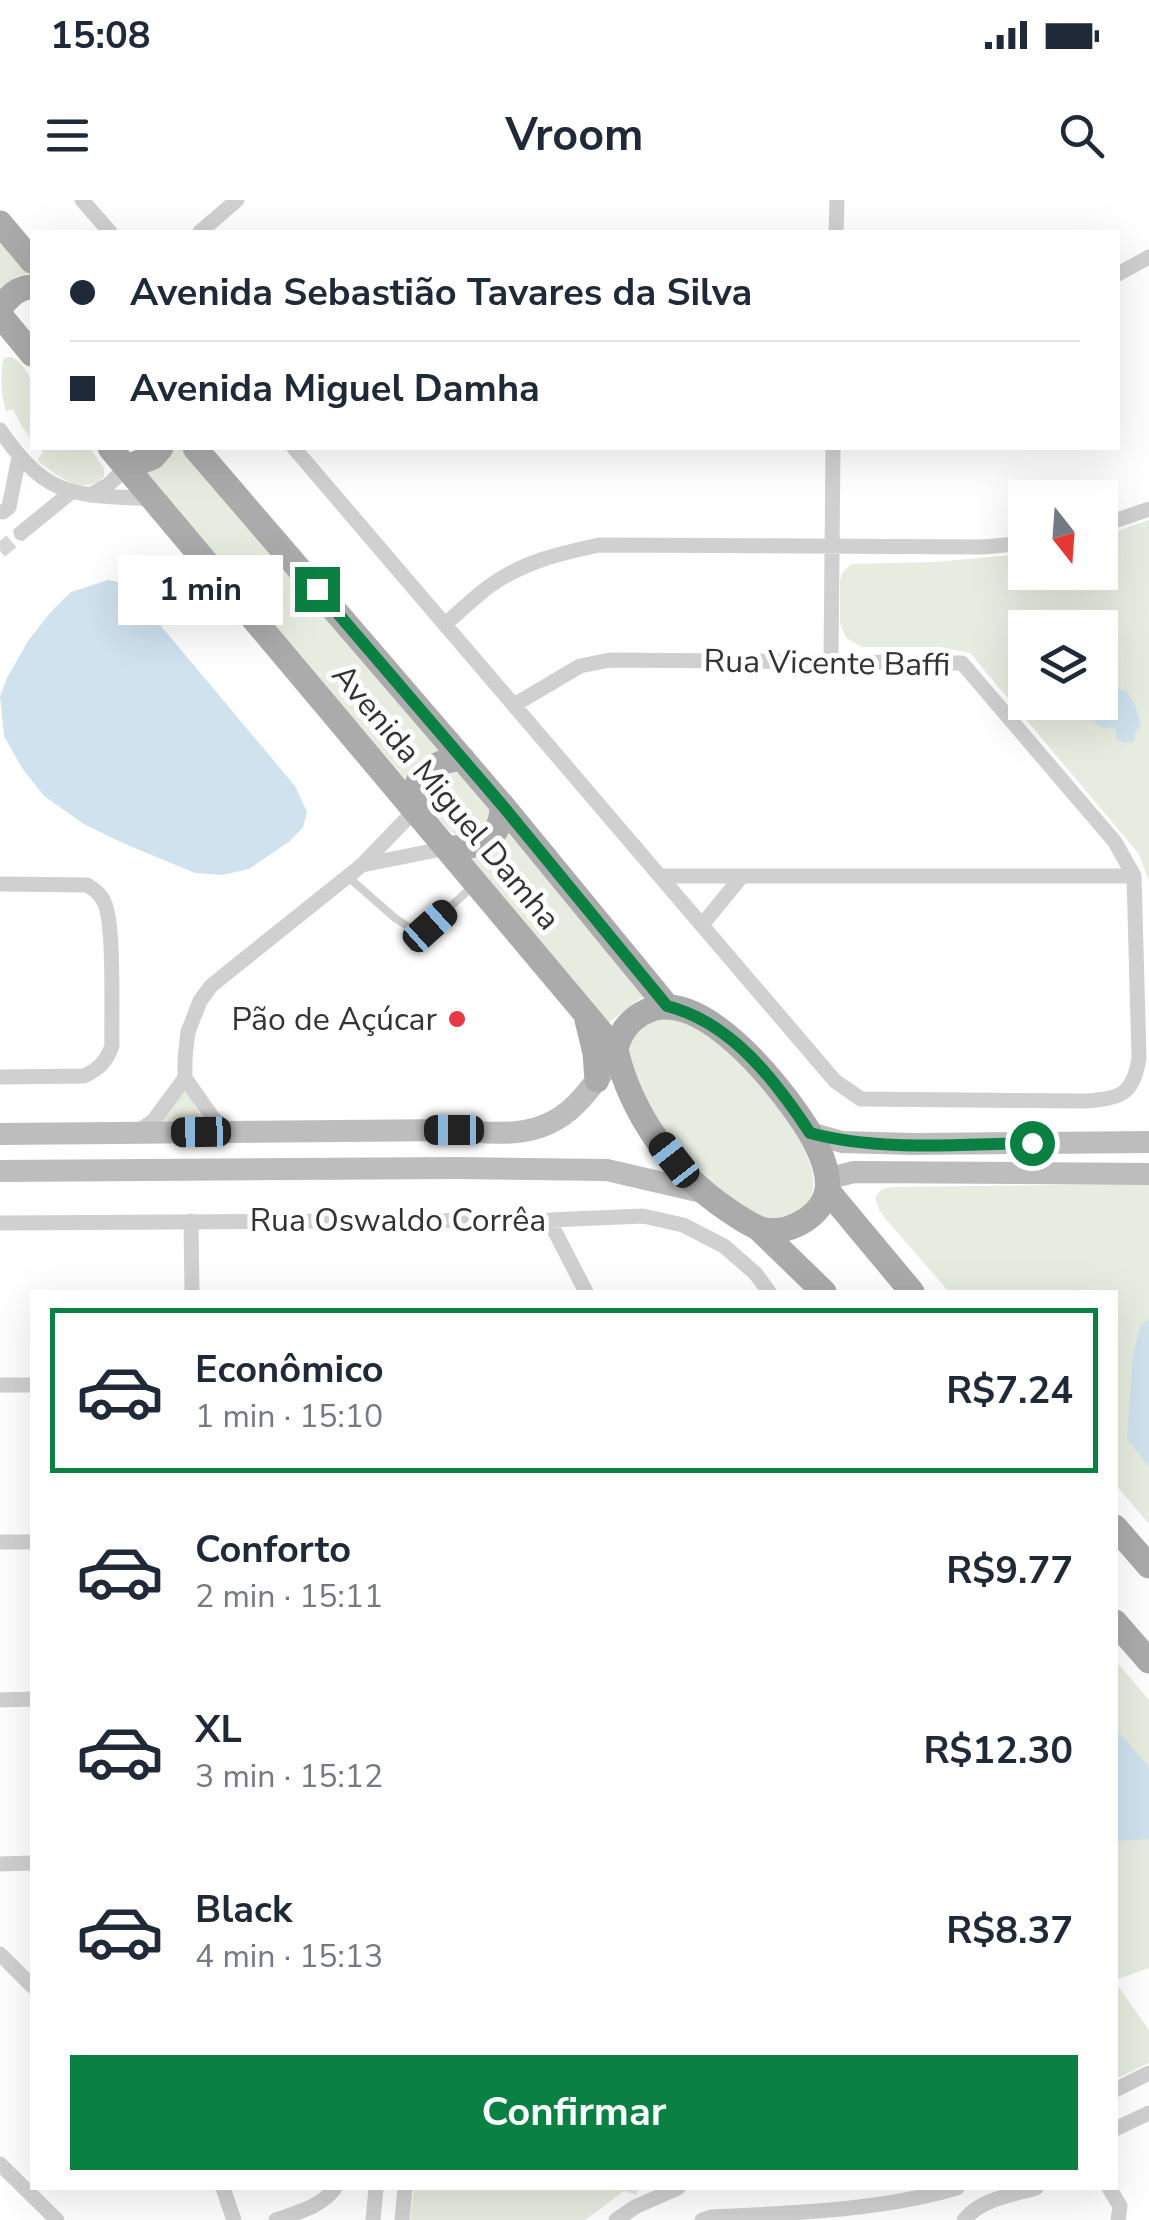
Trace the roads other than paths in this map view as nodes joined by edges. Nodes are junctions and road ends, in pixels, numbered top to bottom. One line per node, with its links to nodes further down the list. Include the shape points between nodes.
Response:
1 (82, 200): 5 (street)
2 (238, 200): 6 (street)
3 (836, 200): 7 (street)
4 (0, 222): 9 (main road)
5 (108, 230)
6 (202, 230)
7 (836, 230)
8 (1149, 257): 10 (street)
9 (30, 259)
10 (1120, 273)
11 (30, 287): 12 (main road)
12 (0, 308)
13 (0, 316): 14 (main road)
14 (30, 352)
15 (0, 430): 20 (street)
16 (159, 450): 21 (main road, via 153,457)
17 (197, 450): 32 (main road, Avenida Miguel Damha)
18 (299, 450): 29 (street)
19 (833, 450): 28 (street)
20 (19, 457): 22 (street); 22 (street, via 6,509 24,530)
21 (119, 457): 23 (street, via 108,485); 24 (main road, Avenida Miguel Damha)
22 (70, 493): 23 (street)
23 (90, 495): 24 (street)
24 (154, 499): 34 (main road, Avenida Miguel Damha)
25 (1149, 510): 26 (street)
26 (1118, 520)
27 (1008, 545): 28 (street)
28 (831, 548): 29 (street, via 585,548 528,564 492,583); 30 (street)
29 (445, 624): 31 (street)
30 (831, 660): 31 (street, Rua Vicente Baffi, via 610,660 580,666); 40 (street, Rua Vicente Baffi, via 962,663 1115,842)
31 (514, 705): 38 (street)
32 (463, 759): 33 (main road, Avenida Miguel Damha); 34 (main road, via 445,761 423,776 414,790)
33 (502, 805): 35 (main road, via 488,839); 44 (main road, Avenida Miguel Damha)
34 (416, 810): 35 (main road, Avenida Miguel Damha); 36 (street)
35 (447, 848): 36 (street); 41 (main road, Avenida Miguel Damha)
36 (362, 865): 37 (street)
37 (348, 876): 41 (lane, via 414,931 430,926); 48 (street, via 211,986 188,1032)
38 (660, 876): 39 (street); 43 (street)
39 (742, 876): 40 (street); 43 (street)
40 (1134, 876): 43 (street, via 1139,1058 1128,1090 1114,1099 862,1099 823,1067)
41 (476, 883): 45 (main road, Avenida Miguel Damha)
42 (0, 884): 47 (street, via 87,885 104,902 112,1046 106,1061 84,1076)
43 (702, 925)
44 (667, 1006): 46 (main road, via 628,1025); 51 (main road, via 689,1011 740,1047)
45 (586, 1016): 46 (main road, Avenida Miguel Damha); 49 (main road)
46 (617, 1053): 49 (main road); 58 (main road, via 651,1131)
47 (0, 1078)
48 (185, 1078): 50 (street, via 213,1118); 53 (street)
49 (596, 1080): 50 (main road, via 559,1117 514,1134)
50 (234, 1131): 53 (main road)
51 (810, 1133): 54 (main road, via 842,1142 914,1144); 57 (main road)
52 (0, 1134): 53 (main road)
53 (136, 1134)
54 (1149, 1142)
55 (0, 1171): 58 (main road, via 608,1170)
56 (1149, 1174): 57 (main road, via 854,1172)
57 (826, 1185): 62 (main road, via 816,1209 792,1227); 67 (main road)
58 (706, 1193): 62 (main road)
59 (549, 1220): 60 (street, Rua Oswaldo Corrêa); 64 (street); 65 (street, Rua Oswaldo Corrêa, via 643,1216 683,1225 724,1246)
60 (191, 1221): 61 (street, Rua Oswaldo Corrêa); 63 (street)
61 (0, 1223)
62 (758, 1228): 66 (main road)
63 (192, 1290)
64 (585, 1290)
65 (768, 1290)
66 (822, 1290)
67 (910, 1290)
68 (0, 1385): 69 (street)
69 (30, 1385)
70 (1118, 1530): 73 (main road)
71 (0, 1542): 72 (street)
72 (30, 1542)
73 (1149, 1566)
74 (1118, 1625): 75 (main road)
75 (1149, 1661)
76 (0, 1700): 77 (street)
77 (30, 1700)
78 (30, 1862): 79 (street)
79 (0, 1864)
80 (0, 1954): 81 (street)
81 (30, 1984)
82 (1142, 2076): 83 (street); 84 (street)
83 (1118, 2088)
84 (1149, 2093)
85 (1149, 2113): 86 (street)
86 (1118, 2128)
87 (0, 2164): 96 (street)
88 (224, 2190): 97 (street)
89 (333, 2190): 98 (street, via 315,2206)
90 (376, 2190): 99 (street)
91 (405, 2190): 100 (street)
92 (666, 2190): 101 (street)
93 (950, 2190): 102 (street, via 851,2208)
94 (1030, 2190): 103 (street, via 980,2206)
95 (1110, 2190): 104 (street, via 1120,2206)
96 (57, 2220)
97 (234, 2220)
98 (276, 2220)
99 (373, 2220)
100 (402, 2220)
101 (616, 2220)
102 (702, 2220)
103 (964, 2220)
104 (1118, 2220)

